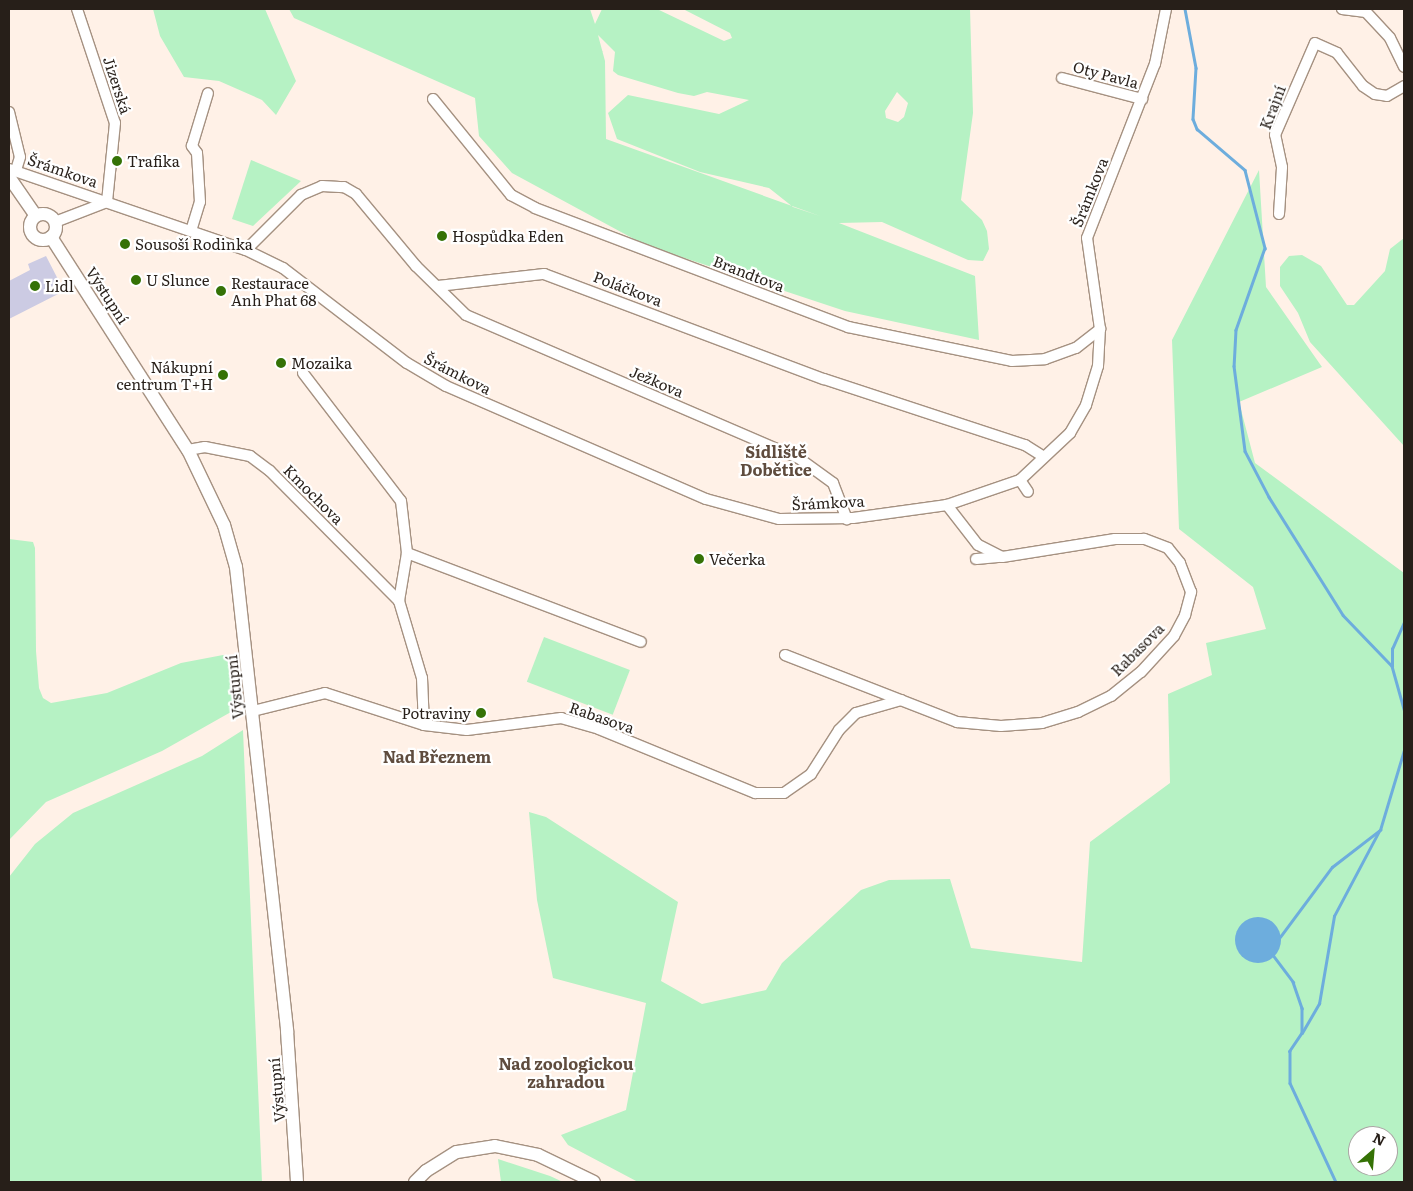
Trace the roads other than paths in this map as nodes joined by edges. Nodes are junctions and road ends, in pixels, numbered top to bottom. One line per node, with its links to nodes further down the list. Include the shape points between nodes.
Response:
1 (78, 9): 12 (street, Jizerská, via 115,124)
2 (1166, 9): 9 (street, Šrámkova, via 1155,64)
3 (1342, 9): 4 (street, via 1366,12 1390,38)
4 (1404, 67)
5 (1062, 78): 9 (street, Oty Pavla)
6 (1404, 86): 13 (street, Krajní, via 1387,96 1375,94 1364,86 1337,53 1315,44 1275,135 1282,167)
7 (208, 93): 16 (street, via 192,146 197,154 200,202)
8 (433, 99): 20 (street, Brandtova, via 511,195 535,208 848,327 1012,361 1045,359 1076,348)
9 (1142, 99): 20 (street, Šrámkova, via 1087,238)
10 (9, 112): 11 (street, via 20,157)
11 (11, 172): 12 (street, Šrámkova); 14 (street)
12 (107, 202): 15 (street, Šrámkova); 16 (street, Šrámkova)
13 (1279, 214)
14 (36, 216): 15 (street, via 46,215); 17 (street, via 31,232 40,240)
15 (55, 222): 17 (street)
16 (191, 231): 18 (street, Šrámkova)
17 (51, 237): 22 (street, Výstupní)
18 (246, 250): 19 (street, via 251,241 301,195 322,186 344,188 356,194 416,266); 27 (street, Šrámkova, via 283,268 407,363 446,386 739,510 779,519)
19 (438, 286): 23 (street, Poláčkova, via 544,274 824,379 1025,445); 27 (street, Ježkova, via 466,316 800,459 833,483)
20 (1100, 329): 23 (street, Šrámkova, via 1098,366 1086,405 1070,433)
21 (303, 373): 28 (street, Kmochova, via 401,501)
22 (188, 450): 31 (street, Kmochova, via 205,447 250,456 270,471); 35 (street, Výstupní, via 224,525 236,567)
23 (1044, 457): 24 (street, Šrámkova)
24 (1020, 480): 25 (street); 26 (street, Šrámkova)
25 (1028, 492)
26 (947, 505): 27 (street, Šrámkova); 29 (street, via 978,545)
27 (847, 519)
28 (407, 553): 31 (street, Kmochova); 32 (street)
29 (1002, 557): 30 (street, Rabasova); 34 (street, Rabasova, via 1115,539 1144,539 1168,548 1180,563 1191,592 1185,615 1174,636 1141,672 1112,696 1078,712 1042,723 1001,726 957,722)
30 (976, 559)
31 (399, 601): 36 (street, Kmochova, via 422,678)
32 (641, 642)
33 (785, 655): 34 (street, Rabasova)
34 (901, 700): 36 (street, Rabasova, via 856,713 839,730 810,774 784,793 755,793 599,729 561,718 467,730)
35 (253, 711): 36 (street, Rabasova, via 325,693); 37 (street, Výstupní, via 291,1069)
36 (424, 725)
37 (297, 1182)
38 (415, 1182): 39 (street, via 434,1165 457,1152 495,1146 538,1155)
39 (594, 1182)

